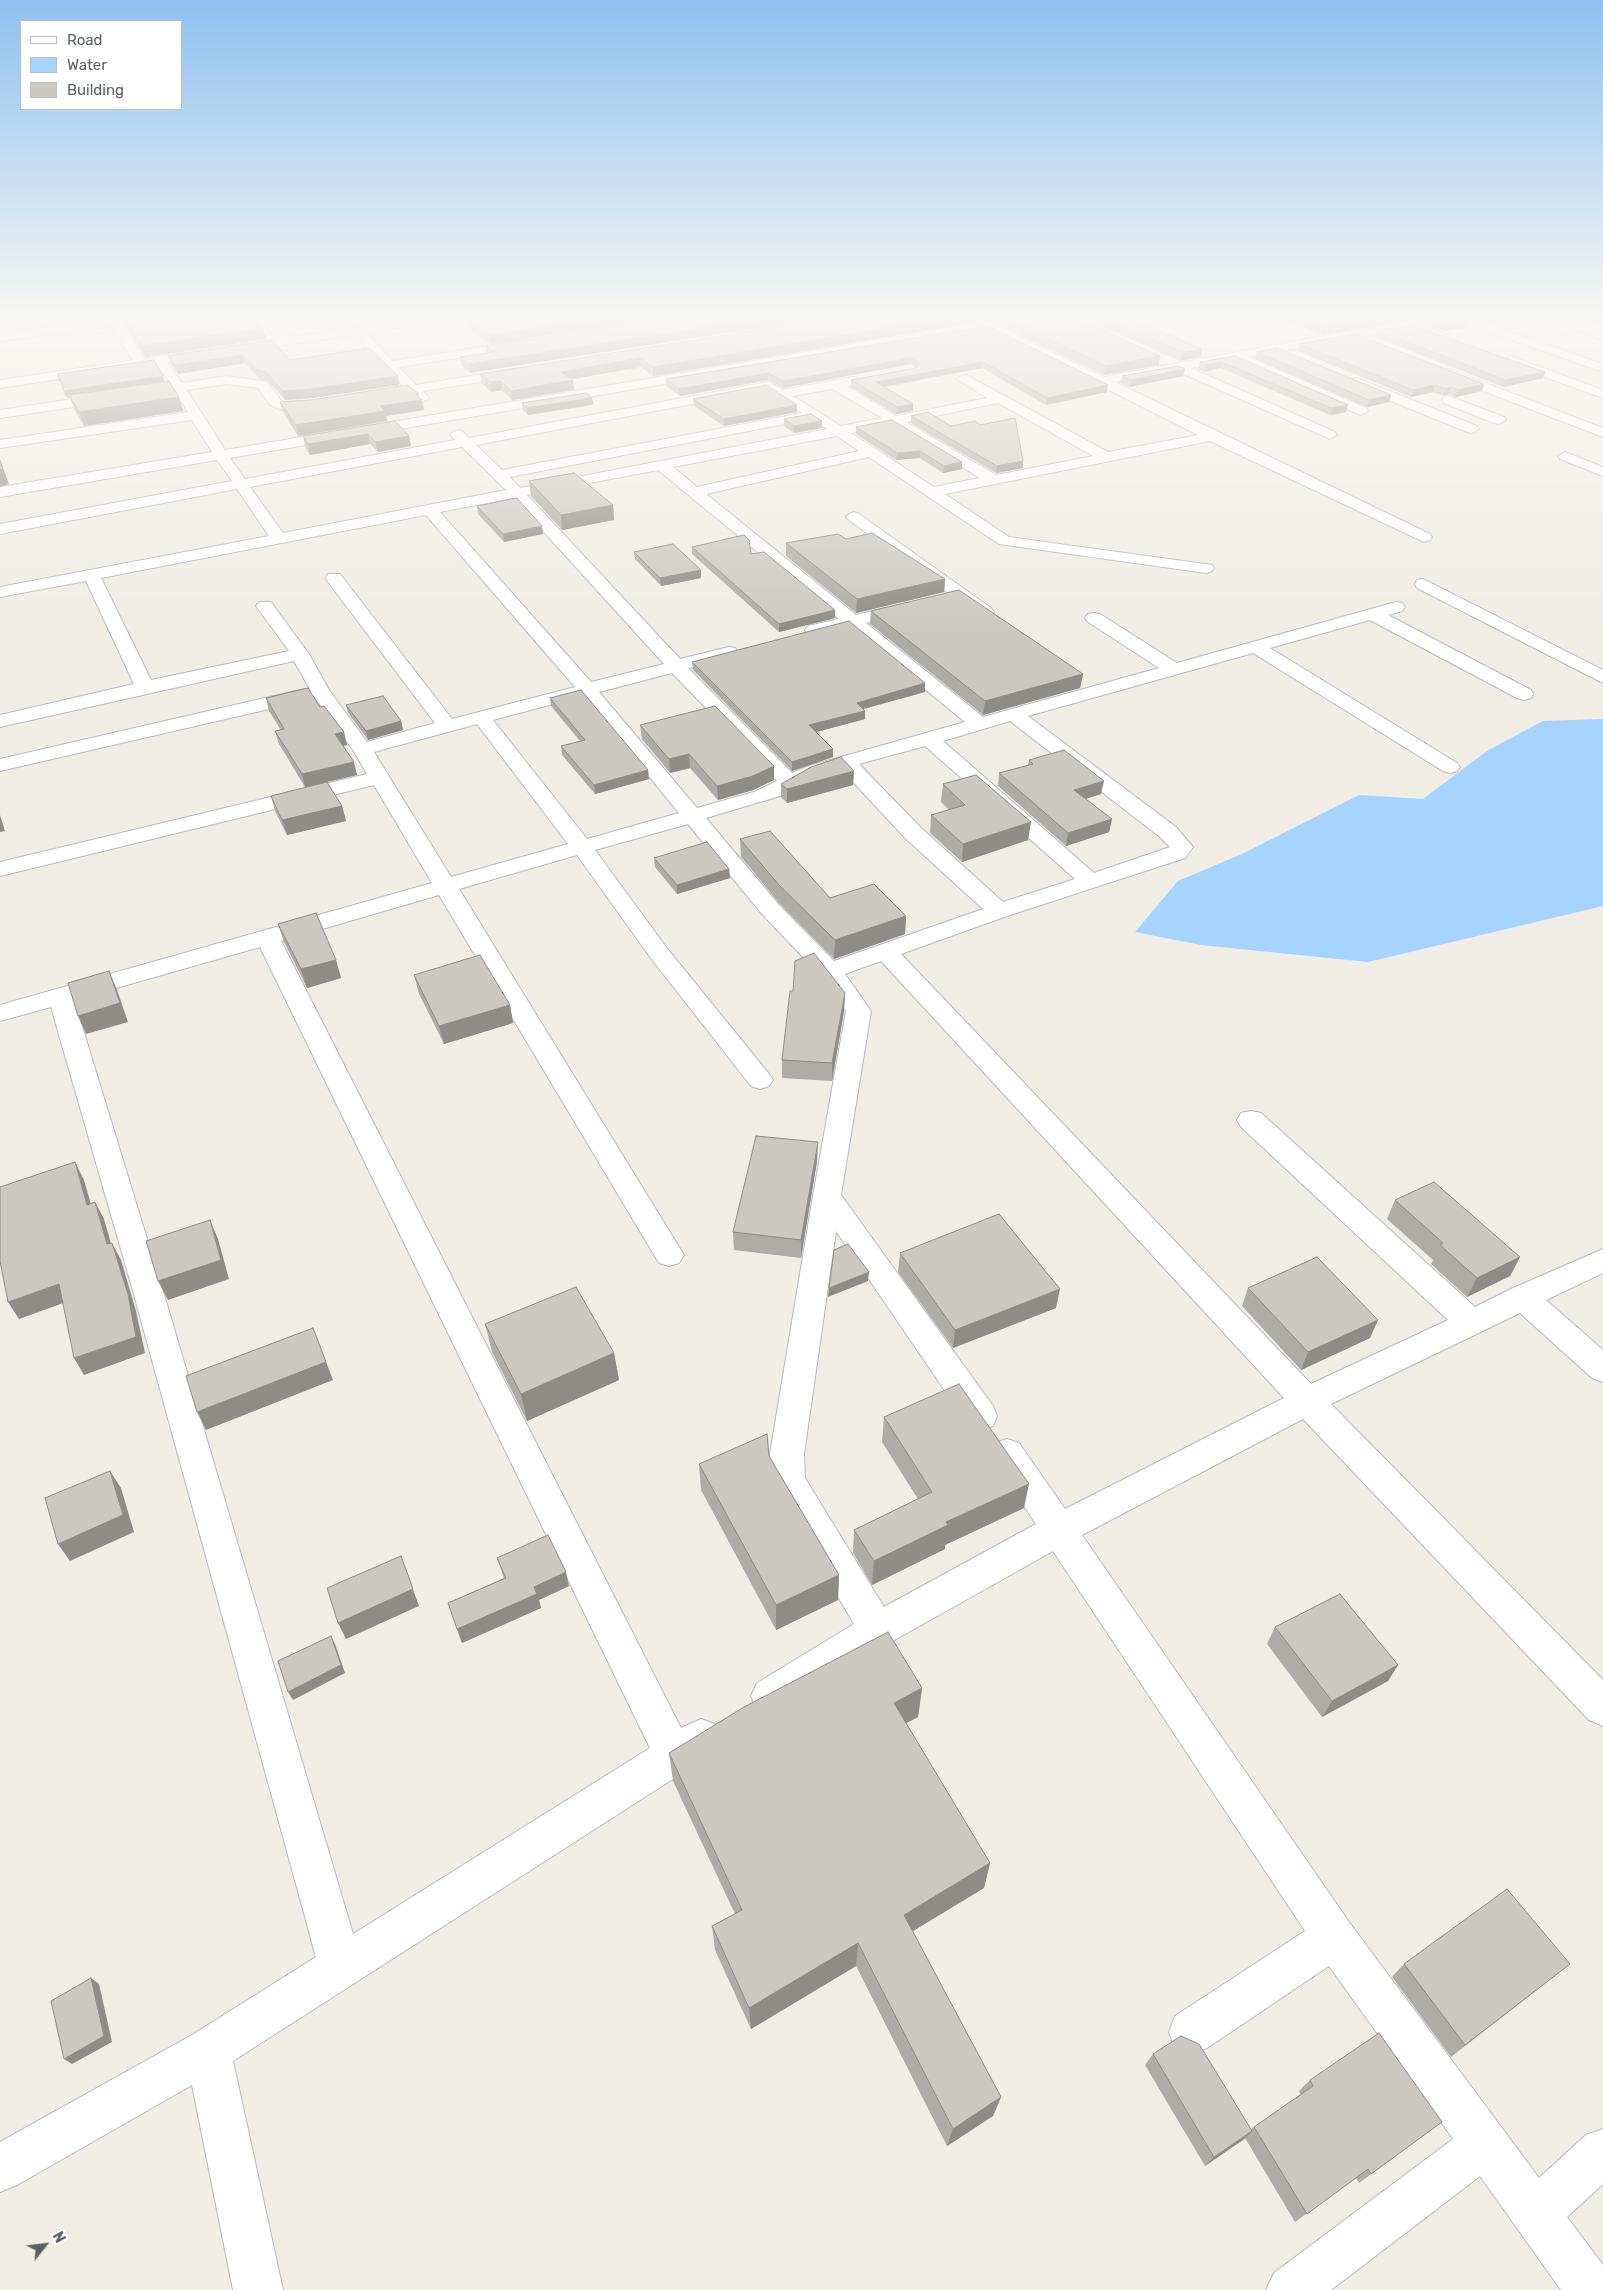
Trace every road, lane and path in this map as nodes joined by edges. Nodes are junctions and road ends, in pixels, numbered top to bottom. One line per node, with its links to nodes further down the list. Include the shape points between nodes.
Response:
1 (158, 421): 21 (street)
2 (201, 421): 23 (street)
3 (423, 421): 23 (street)
4 (444, 421): 20 (street)
5 (583, 421): 20 (street)
6 (778, 421): 28 (street)
7 (824, 421): 16 (street)
8 (885, 421): 16 (street)
9 (897, 421): 29 (street)
10 (1039, 421): 25 (street)
11 (1181, 421): 19 (street)
12 (1298, 421): 18 (street)
13 (1452, 421): 15 (street)
14 (1572, 421): 17 (street)
15 (1472, 429)
16 (839, 431): 22 (street); 26 (street)
17 (1603, 433)
18 (1330, 435)
19 (1212, 436): 25 (street); 38 (street)
20 (466, 443): 28 (street); 30 (street)
21 (0, 444)
22 (873, 452): 32 (street); 33 (street)
23 (220, 454): 30 (street); 31 (street)
24 (1565, 456): 27 (street)
25 (1108, 458): 29 (street)
26 (662, 466): 32 (street); 34 (street)
27 (1603, 472)
28 (499, 475): 34 (street)
29 (994, 480): 33 (street)
30 (243, 485): 37 (street); 39 (street)
31 (0, 492)
32 (695, 492): 52 (street)
33 (934, 492): 40 (street, via 1006,541)
34 (517, 493): 35 (street); 58 (street)
35 (430, 509): 39 (street); 62 (street)
36 (854, 517): 45 (street)
37 (0, 529)
38 (1424, 537)
39 (279, 539): 41 (street)
40 (1206, 568)
41 (91, 574): 44 (street); 61 (street)
42 (334, 578): 69 (street)
43 (1423, 584): 60 (street)
44 (0, 592)
45 (961, 595): 46 (street); 53 (street)
46 (943, 599)
47 (924, 603): 52 (street)
48 (265, 606): 57 (street)
49 (1396, 607): 50 (street)
50 (1372, 614): 56 (street); 64 (street)
51 (1094, 618): 59 (street)
52 (852, 620): 54 (street); 68 (street)
53 (1002, 623)
54 (796, 635)
55 (750, 647): 58 (street)
56 (1256, 647): 59 (street); 74 (street)
57 (300, 654): 61 (street); 63 (street)
58 (676, 666): 62 (street); 76 (street)
59 (1175, 670): 65 (street, via 1091,685)
60 (1603, 677)
61 (145, 687): 67 (street)
62 (588, 690): 66 (street); 77 (street)
63 (320, 691): 71 (street); 73 (street)
64 (1524, 694)
65 (1014, 715): 68 (street); 80 (street, via 1168,832 1182,847 1177,853)
66 (482, 718): 69 (street); 78 (street)
67 (0, 721)
68 (979, 724): 70 (street)
69 (447, 726): 71 (street)
70 (929, 739): 72 (street); 80 (street)
71 (362, 749): 75 (street)
72 (845, 762): 76 (street, via 803,774); 82 (street, via 914,833)
73 (0, 764)
74 (1450, 767)
75 (378, 778): 79 (street); 81 (street)
76 (789, 782): 77 (street, via 773,792)
77 (693, 816): 78 (street); 85 (street, via 770,909)
78 (582, 847): 81 (street); 88 (street, via 658,952)
79 (0, 869)
80 (1090, 881): 82 (street)
81 (446, 886): 83 (street); 91 (street)
82 (999, 911): 84 (street)
83 (267, 937): 86 (street); 100 (street)
84 (886, 952): 85 (street); 96 (street)
85 (830, 971): 90 (street, via 859,1011)
86 (60, 996): 87 (street); 102 (street, via 148,1291)
87 (0, 1013)
88 (760, 1080)
89 (1251, 1120): 94 (street)
90 (827, 1196): 97 (street); 98 (street, via 787,1454 788,1480)
91 (669, 1255)
92 (1603, 1260): 93 (street)
93 (1522, 1297): 94 (street); 95 (street)
94 (1472, 1323): 96 (street)
95 (1603, 1369)
96 (1307, 1401): 97 (street); 99 (street)
97 (1060, 1530): 98 (street); 101 (street)
98 (878, 1630): 100 (street)
99 (1603, 1707)
100 (674, 1755): 102 (street)
101 (1334, 1936): 103 (street); 105 (street)
102 (341, 1968): 104 (street)
103 (1191, 2032)
104 (208, 2052): 107 (street); 110 (street)
105 (1485, 2143): 108 (street); 109 (street)
106 (1603, 2152): 108 (street)
107 (0, 2168)
108 (1535, 2214): 111 (street)
109 (1303, 2286)
110 (258, 2290)
111 (1591, 2290)

